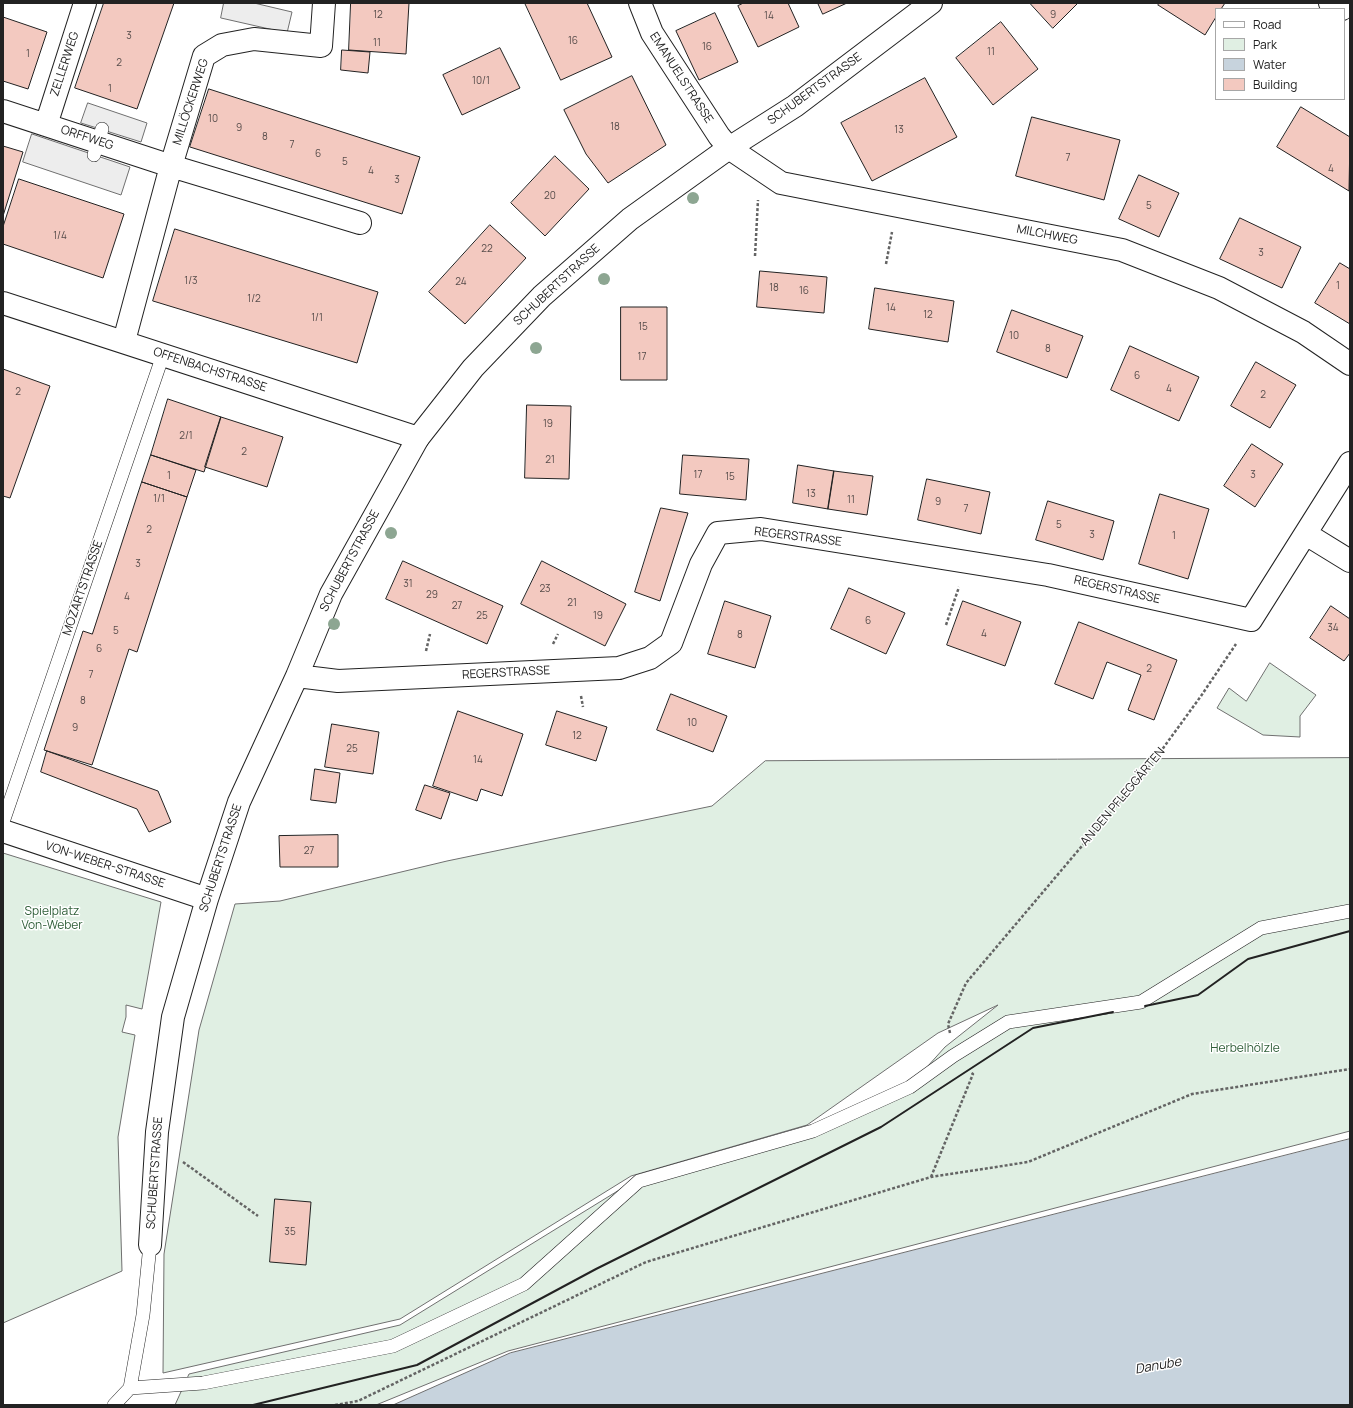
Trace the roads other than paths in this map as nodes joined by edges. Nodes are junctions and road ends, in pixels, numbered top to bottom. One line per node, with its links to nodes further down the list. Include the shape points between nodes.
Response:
1 (85, 3): 8 (street, ZELLERWEG)
2 (324, 3): 10 (street, MILLÖCKERWEG, via 321,46 255,32 222,44 204,56)
3 (640, 3): 9 (street, EMANUELSTRASSE, via 652,33 718,136)
4 (1330, 3): 6 (street)
5 (921, 6): 9 (street, SCHUBERTSTRASSE, via 795,106)
6 (1339, 8)
7 (3, 111): 8 (street, ORFFWEG)
8 (46, 125): 10 (street, ORFFWEG)
9 (729, 148): 15 (street, MILCHWEG, via 781,183 1122,250 1219,288 1303,332); 16 (street, SCHUBERTSTRASSE, via 630,219 542,296 473,368)
10 (171, 166): 11 (street); 13 (street, MILLÖCKERWEG)
11 (360, 223)
12 (3, 303): 13 (street, OFFENBACHSTRASSE)
13 (124, 341): 14 (street, OFFENBACHSTRASSE)
14 (163, 355): 16 (street, OFFENBACHSTRASSE); 21 (lane, MOZARTSTRASSE)
15 (1350, 364)
16 (418, 438): 20 (street, SCHUBERTSTRASSE, via 331,594)
17 (1350, 462): 18 (street)
18 (1306, 534): 19 (street); 20 (street, REGERSTRASSE, via 1252,620 1048,575 761,529 718,533 701,564 671,643 650,658 619,668 338,681)
19 (1350, 562)
20 (296, 676): 23 (street, SCHUBERTSTRASSE, via 239,802)
21 (3, 822)
22 (3, 831): 23 (street, VON-WEBER-STRASSE)
23 (207, 899): 25 (street, SCHUBERTSTRASSE, via 173,1017 156,1143)
24 (1350, 911): 26 (lane, via 1262,928 1141,1002 1008,1022 953,1056 910,1087 813,1132 639,1181 524,1284 393,1346 204,1383)
25 (150, 1244): 26 (lane, SCHUBERTSTRASSE, via 143,1314)
26 (130, 1388): 27 (lane)
27 (114, 1405)

